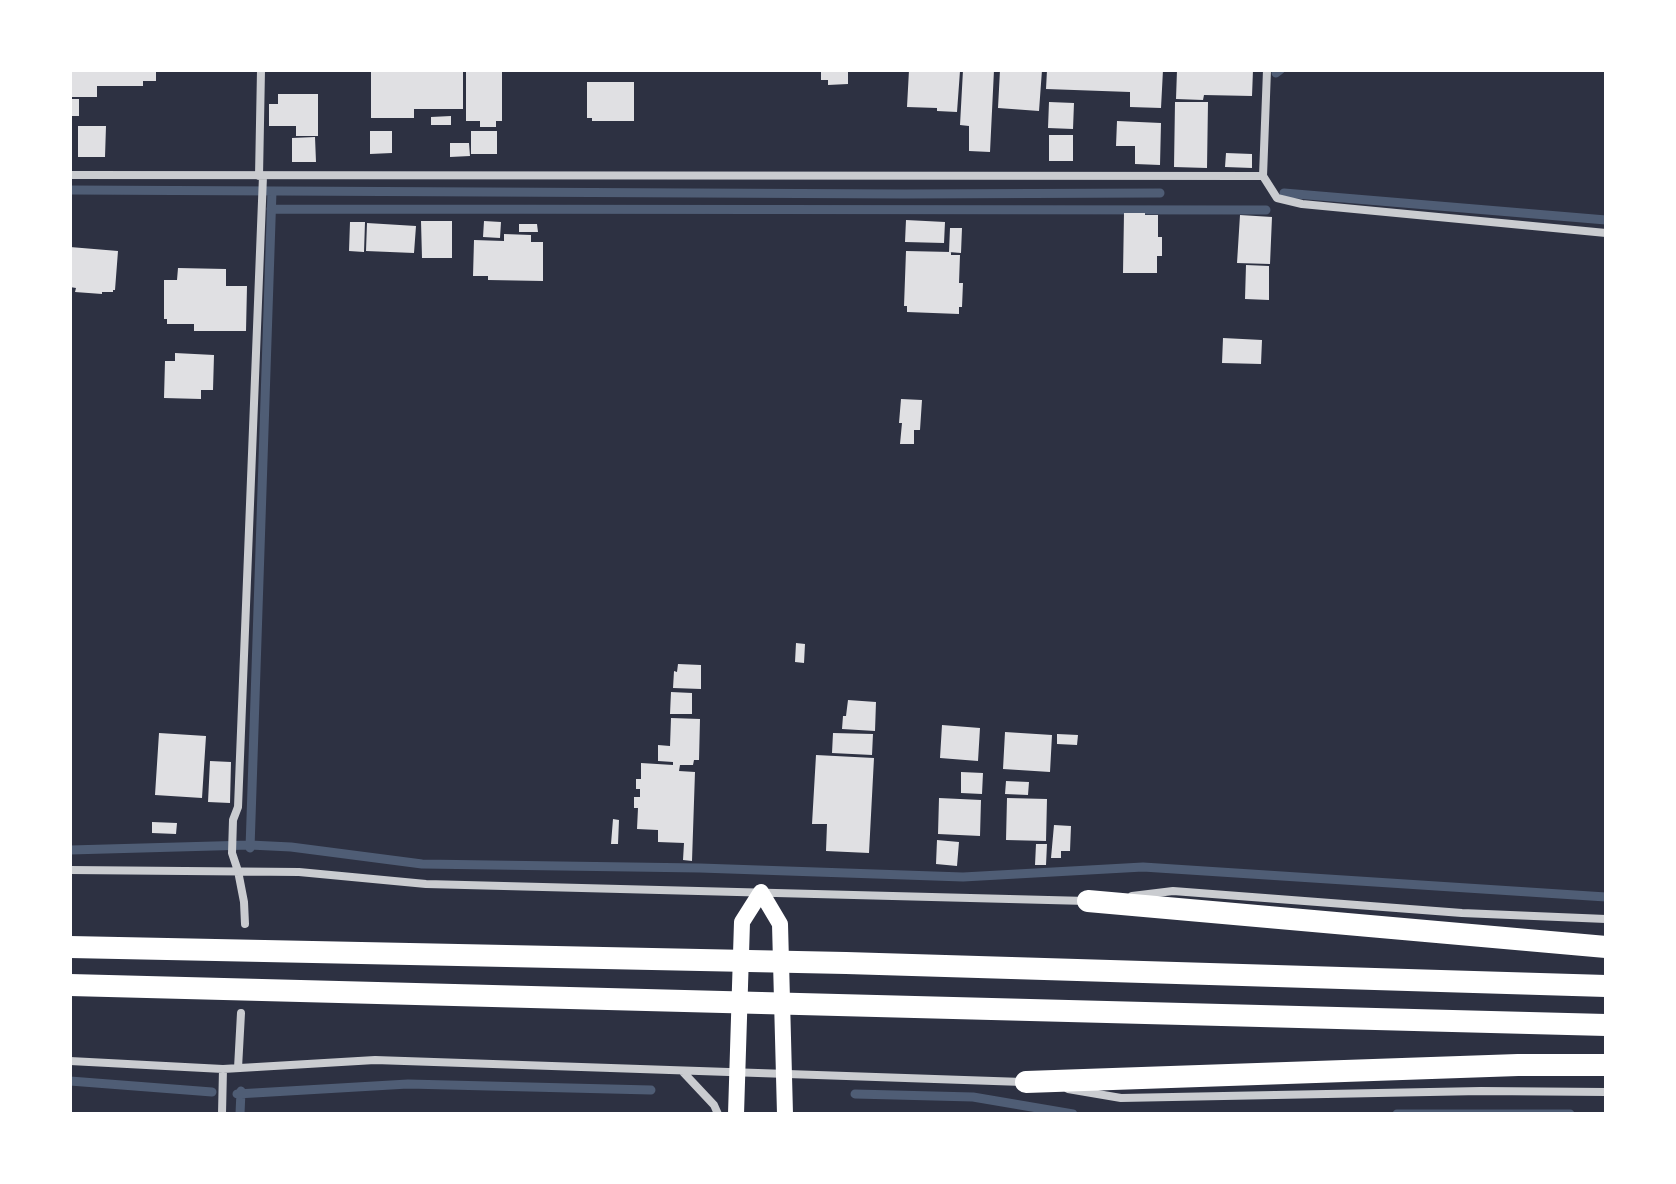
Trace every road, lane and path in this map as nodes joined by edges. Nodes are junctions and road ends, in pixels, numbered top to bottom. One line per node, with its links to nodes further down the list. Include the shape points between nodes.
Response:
1 (261, 70): 5 (street)
2 (1267, 70): 4 (street)
3 (70, 175): 5 (street)
4 (1263, 176): 5 (street); 6 (street, via 1277,198 1302,204)
5 (261, 177): 8 (street, via 238,807 233,820)
6 (1606, 233)
7 (70, 870): 8 (street)
8 (238, 871): 9 (street, via 426,884); 12 (street)
9 (761, 892): 10 (street); 24 (main road, via 742,922); 25 (main road, via 780,924)
10 (1088, 901): 11 (street, via 1173,891); 14 (highway)
11 (1606, 919)
12 (245, 924)
13 (70, 947): 16 (highway)
14 (1606, 947)
15 (70, 985): 18 (highway)
16 (1606, 986)
17 (241, 1013): 21 (street)
18 (1606, 1025)
19 (70, 1061): 22 (street)
20 (1606, 1065): 26 (highway)
21 (238, 1068): 22 (street); 23 (street, via 375,1060)
22 (223, 1069): 28 (street)
23 (683, 1072): 24 (street); 29 (street)
24 (738, 1073): 25 (street); 30 (main road)
25 (784, 1073): 26 (street); 31 (main road)
26 (1026, 1082): 27 (street, via 1121,1098)
27 (1606, 1092)
28 (222, 1114)
29 (718, 1114)
30 (736, 1114)
31 (785, 1114)

